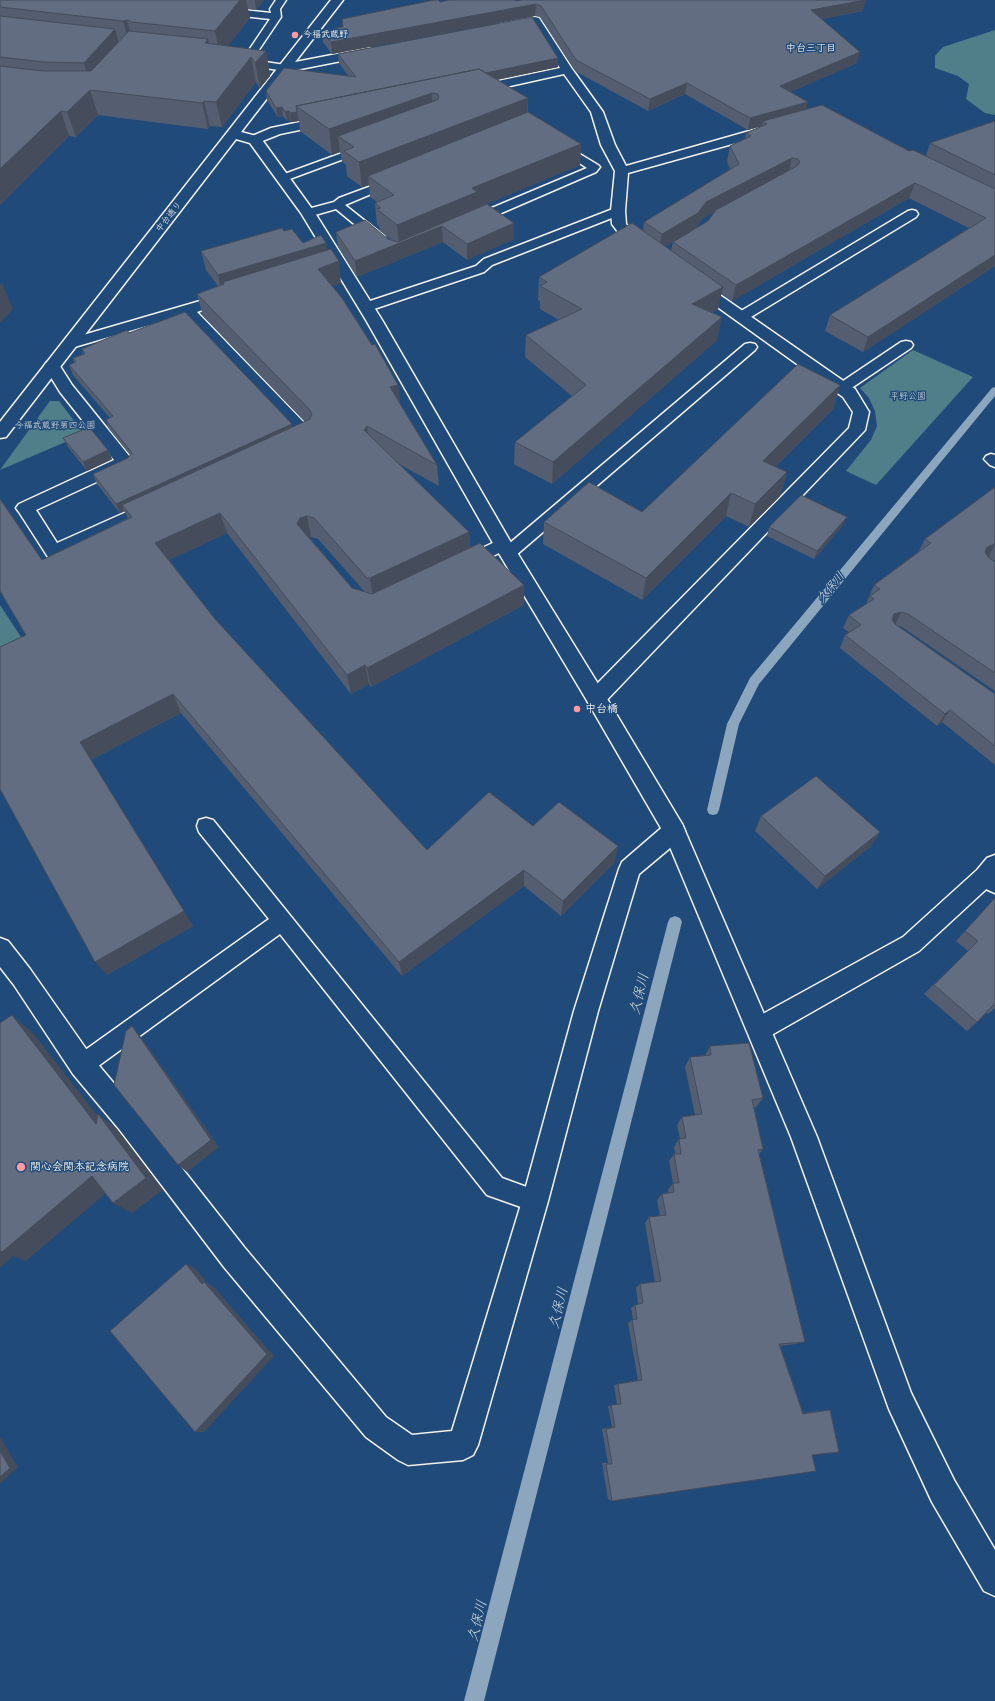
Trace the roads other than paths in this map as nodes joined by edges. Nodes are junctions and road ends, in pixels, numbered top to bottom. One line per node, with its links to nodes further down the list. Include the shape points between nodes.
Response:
1 (281, 0): 4 (lane, via 275,9)
2 (337, 0): 9 (street, 中台通り)
3 (216, 10): 4 (lane)
4 (276, 17): 8 (lane)
5 (496, 28): 10 (street, via 535,20)
6 (379, 50): 9 (street)
7 (229, 61): 8 (lane)
8 (245, 62): 9 (lane)
9 (285, 68): 14 (street, 中台通り)
10 (567, 70): 11 (street); 18 (street, via 597,112 608,145)
11 (460, 93)
12 (337, 118): 15 (street, via 276,131)
13 (785, 125): 18 (street)
14 (232, 134): 15 (street); 33 (street, 中台通り)
15 (254, 140): 19 (street)
16 (551, 140): 25 (lane, via 594,167 592,170)
17 (376, 143): 19 (lane)
18 (622, 171): 22 (street)
19 (283, 178): 23 (street)
20 (402, 178): 21 (lane)
21 (338, 205): 23 (lane); 26 (lane)
22 (618, 211): 27 (street, via 619,224 629,237); 30 (lane, via 488,262 480,269)
23 (308, 213): 30 (street, via 331,265)
24 (912, 214): 32 (lane)
25 (464, 225)
26 (387, 245)
27 (658, 258)
28 (684, 276): 32 (street)
29 (212, 302): 31 (street)
30 (366, 307): 41 (street)
31 (187, 310): 33 (street); 39 (street, via 307,436)
32 (741, 317): 37 (street)
33 (71, 343): 36 (street, 中台通り)
34 (906, 345): 37 (lane)
35 (750, 347): 41 (lane)
36 (52, 366): 38 (street, 中台通り); 40 (street, via 66,388 125,462 25,508 54,552)
37 (842, 388): 43 (street, via 862,412 857,430)
38 (0, 433)
39 (278, 449)
40 (170, 499)
41 (506, 549): 42 (lane); 43 (street)
42 (453, 569)
43 (596, 698): 45 (street)
44 (206, 826): 47 (lane)
45 (674, 831): 49 (street); 51 (street, via 630,869 586,1011)
46 (992, 875): 49 (street, via 911,944)
47 (282, 921): 50 (lane); 51 (lane, via 495,1187)
48 (0, 949): 50 (street)
49 (759, 1029): 52 (street, via 804,1137 899,1399 943,1491)
50 (82, 1064): 51 (street, via 234,1257 376,1427 408,1450 463,1445)
51 (535, 1201)
52 (995, 1580)

